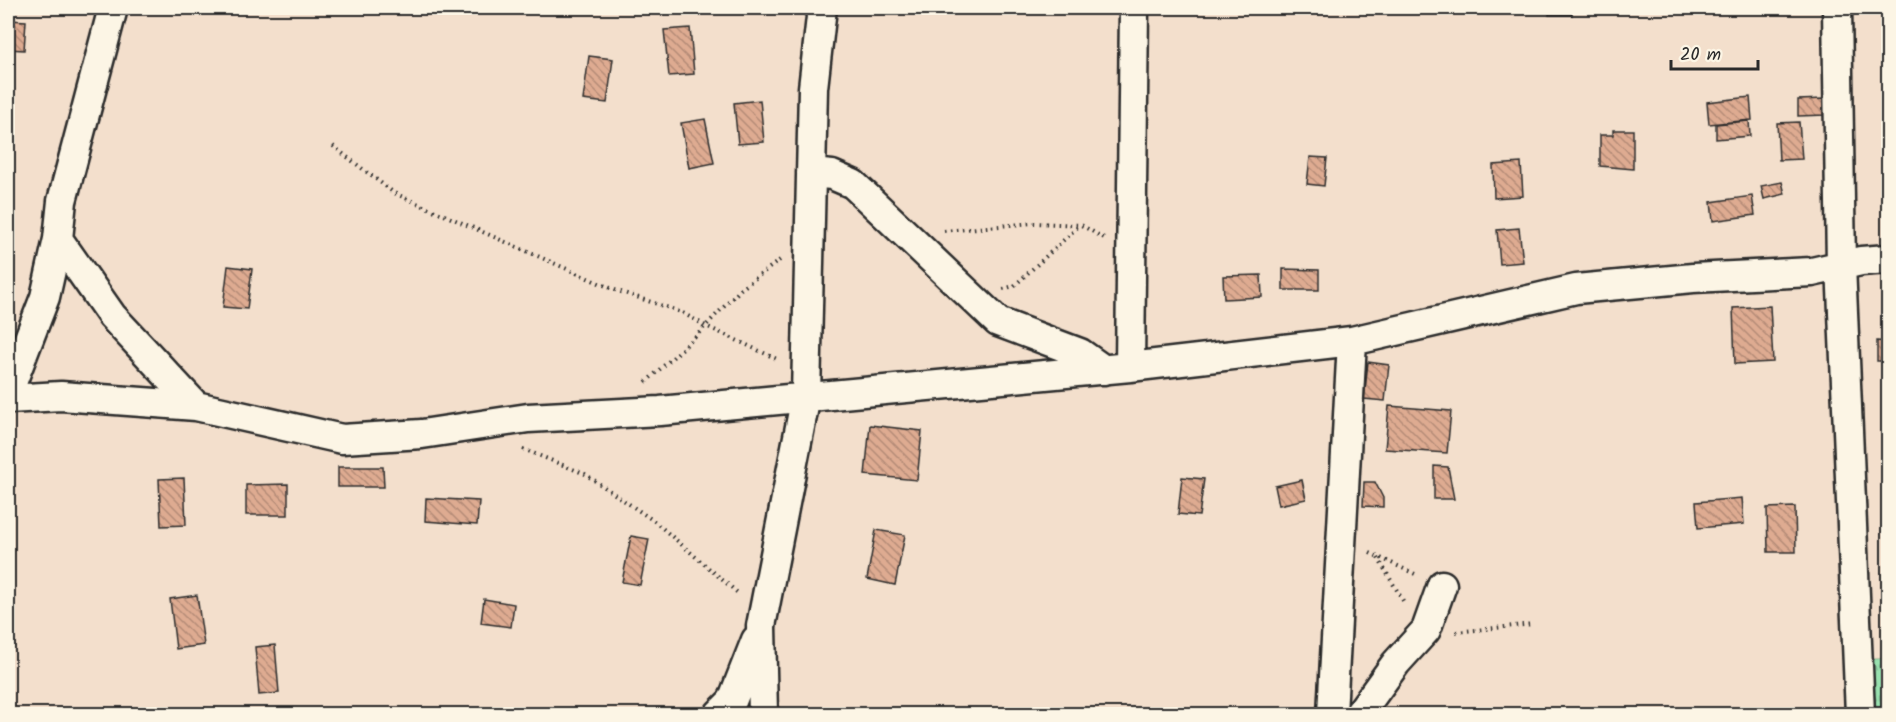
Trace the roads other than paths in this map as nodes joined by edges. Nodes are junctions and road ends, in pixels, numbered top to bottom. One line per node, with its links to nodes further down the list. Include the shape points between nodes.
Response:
1 (113, 8): 6 (street, via 62,201)
2 (822, 8): 5 (street, via 813,88)
3 (1134, 8): 10 (street, via 1131,237)
4 (1837, 8): 8 (street)
5 (811, 173): 10 (street, via 832,175 853,184 998,322); 11 (street)
6 (58, 239): 12 (street, via 45,297); 14 (street, via 112,316)
7 (1888, 259): 8 (street)
8 (1841, 265): 9 (street, via 1812,272 1576,289); 21 (street)
9 (1352, 340): 10 (street); 19 (street)
10 (1117, 369): 11 (street)
11 (806, 384): 14 (street, via 660,411 528,418 422,434 342,439); 16 (street)
12 (8, 393)
13 (8, 399): 14 (street, via 61,396)
14 (196, 406)
15 (1442, 585): 20 (street, via 1426,630)
16 (759, 630): 17 (street, via 732,702); 18 (street)
17 (719, 714)
18 (764, 714)
19 (1332, 714)
20 (1359, 714)
21 (1860, 714)

